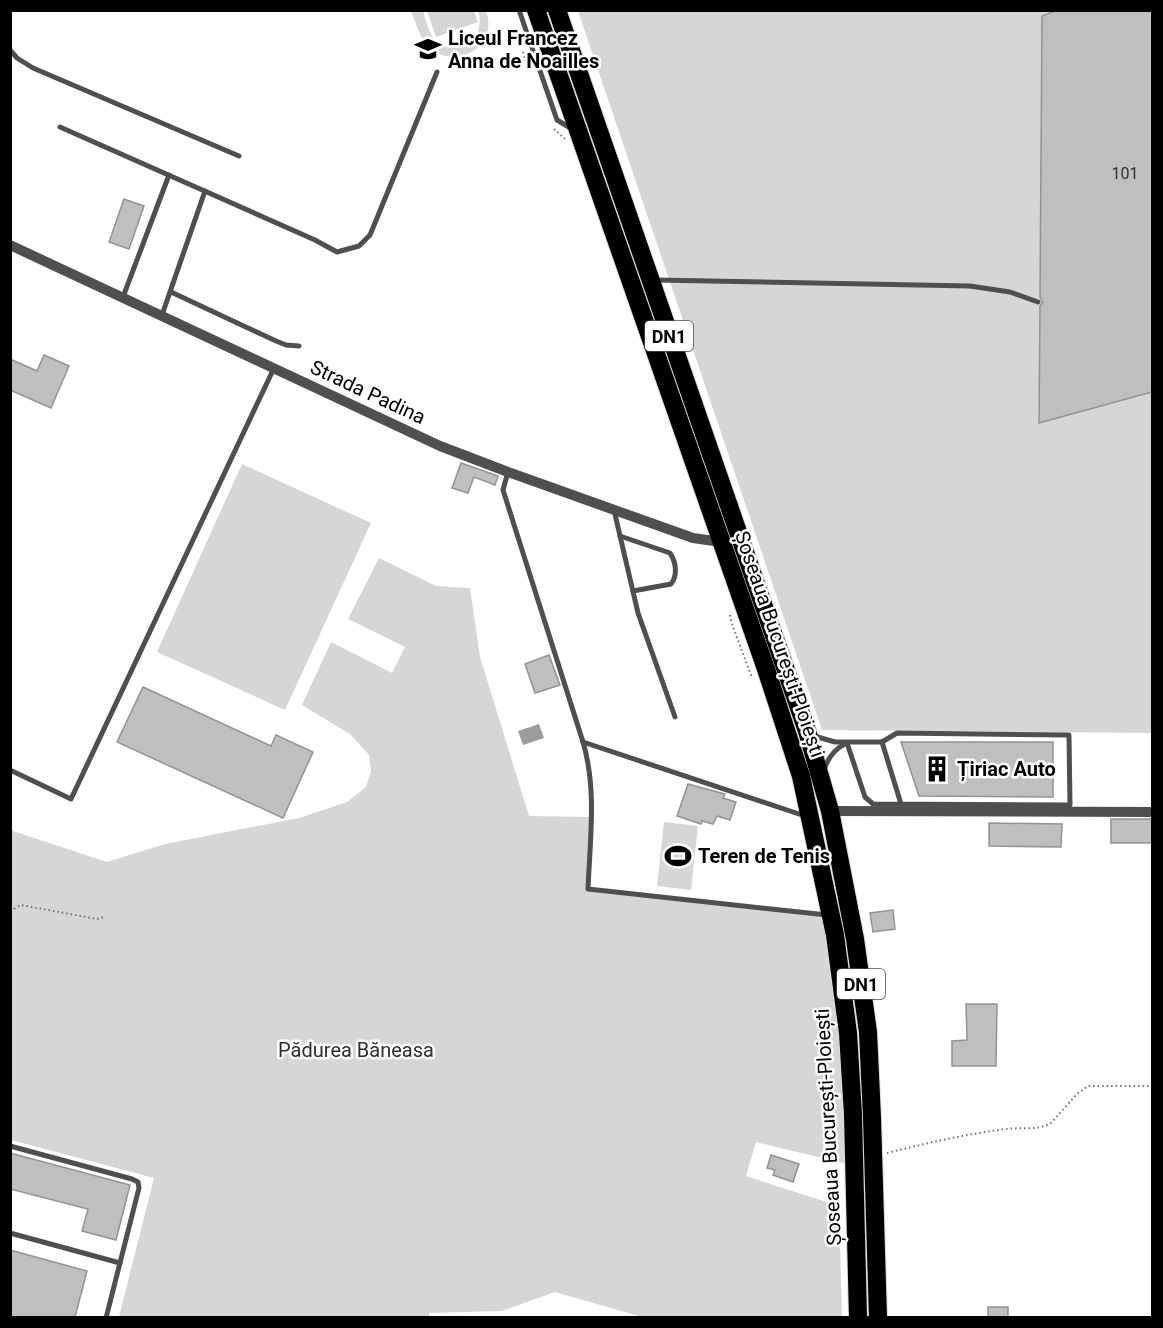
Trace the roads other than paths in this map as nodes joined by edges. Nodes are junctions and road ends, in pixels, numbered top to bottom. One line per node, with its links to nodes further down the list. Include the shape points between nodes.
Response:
1 (519, 10): 7 (lane, via 557,120)
2 (536, 10): 7 (highway, Șoseaua București-Ploiești / DN1)
3 (557, 10): 12 (highway, Șoseaua București-Ploiești / DN1)
4 (10, 50): 8 (lane, via 33,68)
5 (436, 72): 10 (lane, via 370,235 359,246 338,252)
6 (60, 127): 9 (lane)
7 (572, 137): 22 (highway, Șoseaua București-Ploiești / DN1)
8 (239, 156)
9 (169, 175): 10 (lane); 14 (lane)
10 (205, 191): 13 (lane)
11 (10, 245): 14 (street, Strada Padina)
12 (649, 280): 15 (lane, via 970,285); 25 (highway, Șoseaua București-Ploiești / DN1)
13 (171, 292): 16 (lane); 17 (lane, via 276,341)
14 (123, 297): 16 (street, Strada Padina)
15 (1038, 302)
16 (162, 315): 18 (street, Strada Padina)
17 (299, 346)
18 (274, 368): 19 (street, Strada Padina, via 440,446); 29 (lane, via 70,799)
19 (508, 472): 20 (street, Strada Padina); 26 (lane, via 503,490)
20 (614, 510): 21 (lane); 22 (street, Strada Padina, via 693,538)
21 (620, 536): 23 (lane); 23 (lane, via 670,553 675,560 671,584)
22 (721, 542): 34 (highway, Șoseaua București-Ploiești / DN1, via 801,776)
23 (633, 591): 24 (lane)
24 (675, 717)
25 (807, 731): 28 (lane); 30 (highway, Șoseaua București-Ploiești / DN1)
26 (583, 742): 34 (lane); 35 (lane, via 589,765 591,817 588,889)
27 (882, 742): 28 (lane); 31 (lane); 31 (lane, via 897,733 1069,735 1070,805)
28 (847, 743): 30 (lane, via 831,755); 31 (lane, via 867,801)
29 (10, 770)
30 (821, 778): 32 (highway, Șoseaua București-Ploiești / DN1)
31 (901, 804)
32 (830, 811): 33 (street); 41 (highway, Șoseaua București-Ploiești / DN1, via 868,1032)
33 (1152, 812)
34 (811, 819): 35 (highway, Șoseaua București-Ploiești / DN1)
35 (831, 916): 40 (highway, Șoseaua București-Ploiești / DN1, via 849,1033)
36 (10, 1146): 38 (lane, via 136,1180 139,1188)
37 (10, 1233): 38 (lane)
38 (120, 1263): 39 (lane)
39 (106, 1317)
40 (858, 1317)
41 (878, 1317)

